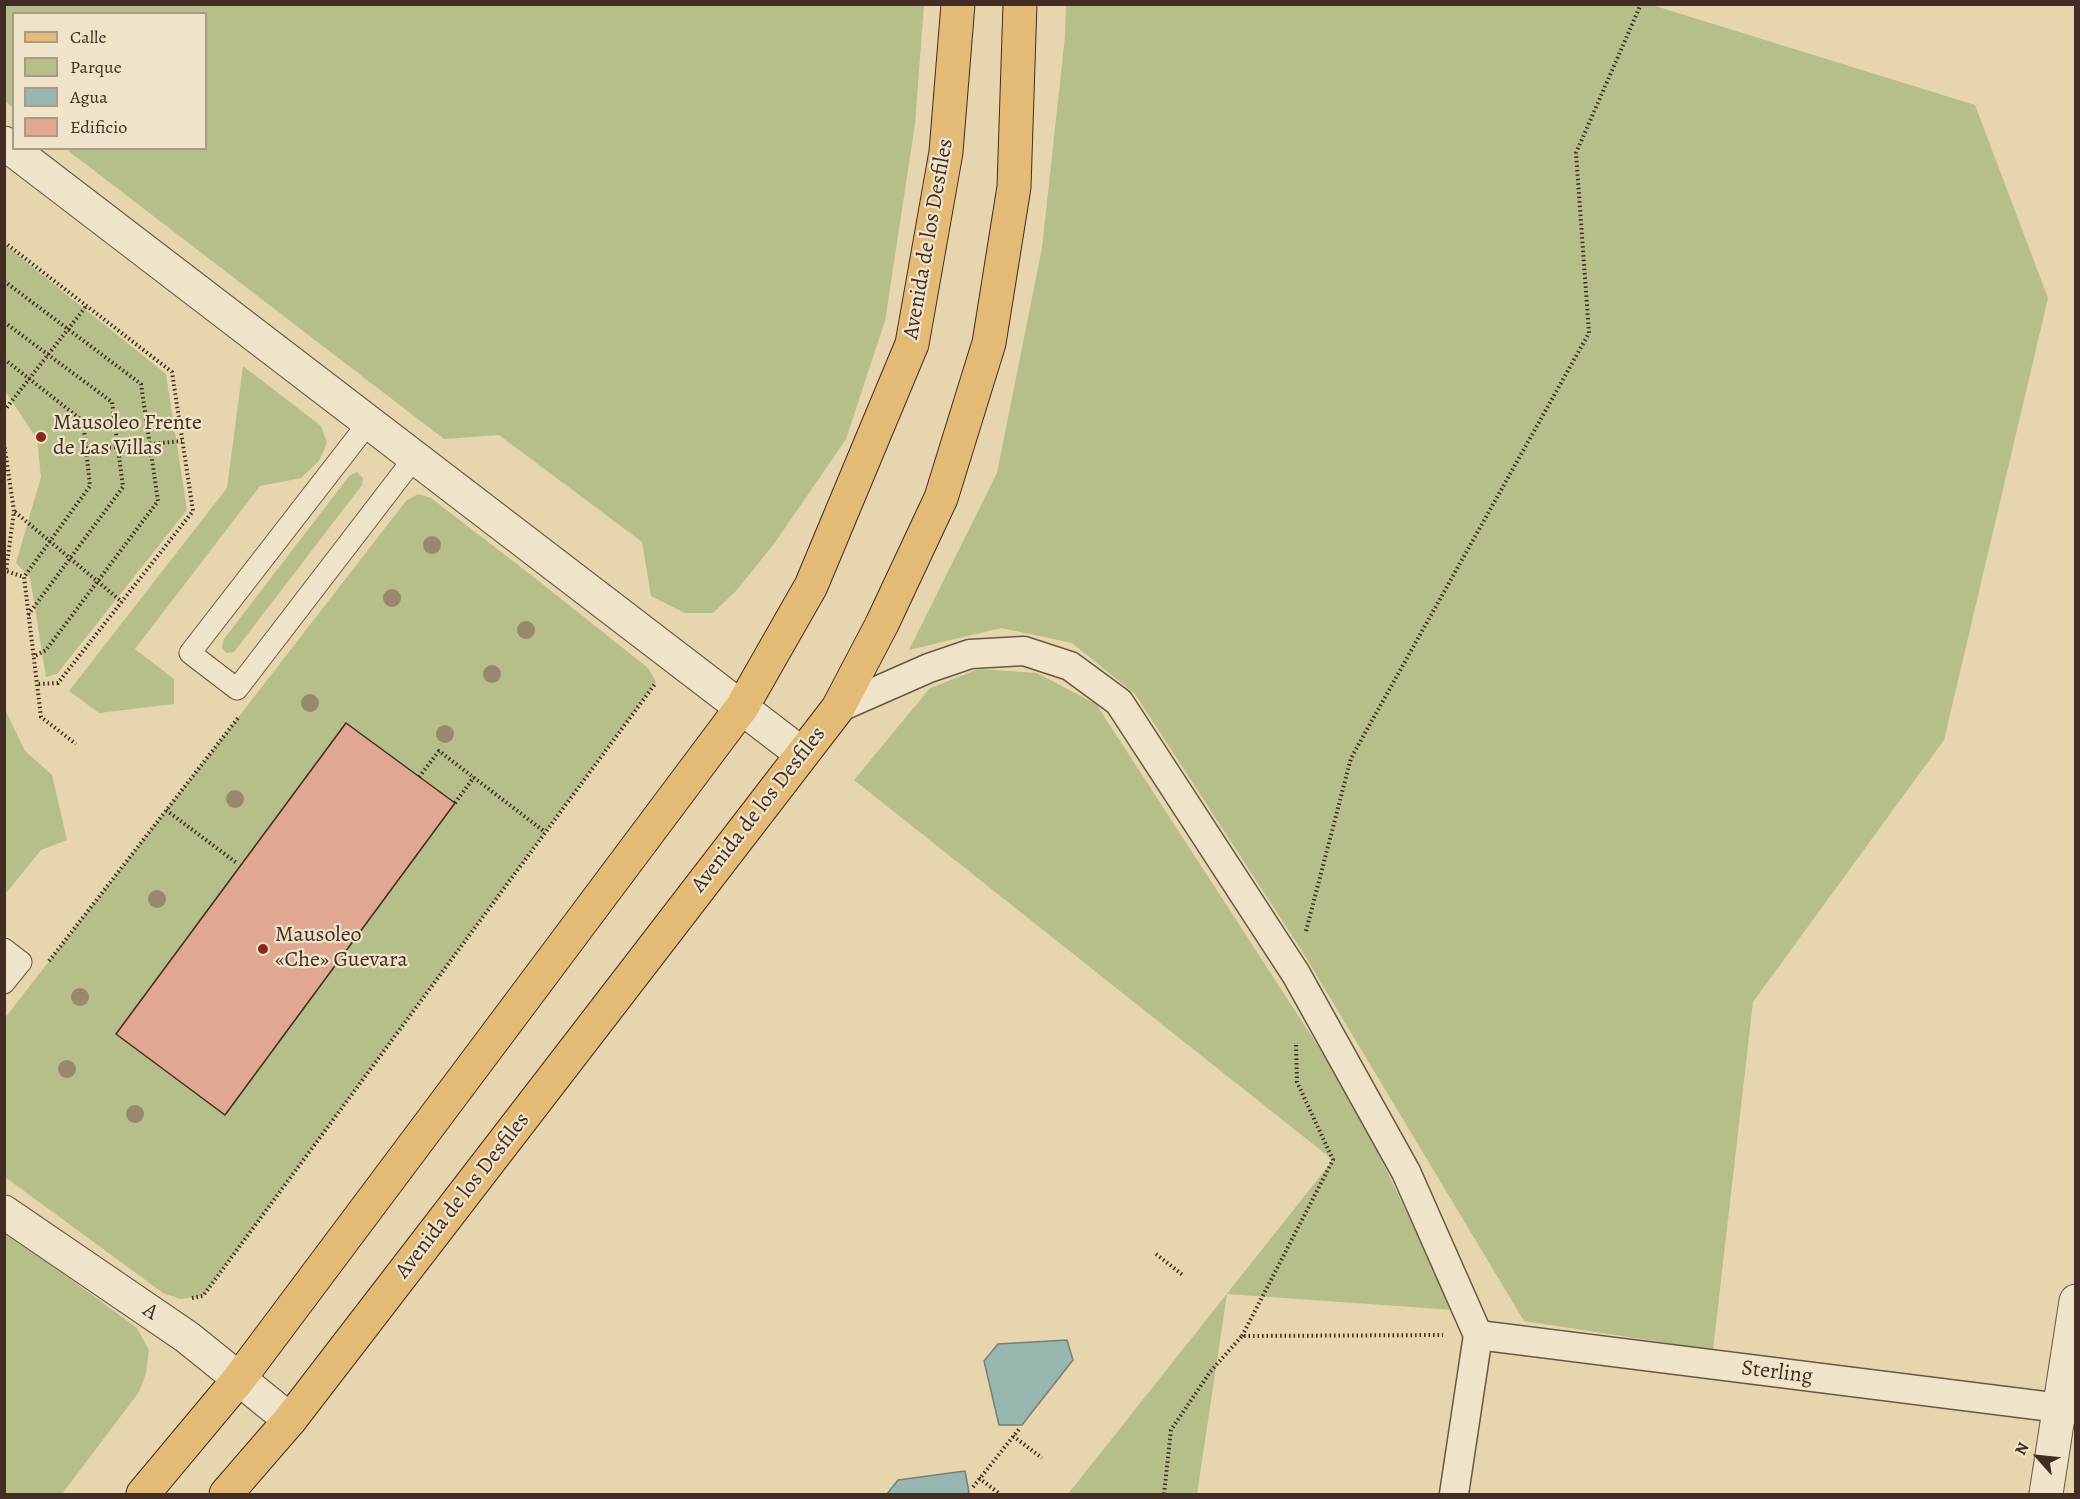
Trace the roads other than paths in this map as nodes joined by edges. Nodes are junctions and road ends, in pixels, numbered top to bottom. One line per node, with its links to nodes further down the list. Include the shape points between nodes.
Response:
1 (958, 4): 6 (main road, Avenida de los Desfiles, via 946,152 912,344 811,586)
2 (1017, 9): 7 (main road, Avenida de los Desfiles, via 1014,187 989,343 941,498)
3 (13, 150): 4 (street)
4 (369, 422): 5 (street); 5 (street, via 190,653 237,689)
5 (415, 457): 6 (street)
6 (742, 707): 8 (street); 14 (main road, Avenida de los Desfiles)
7 (838, 708): 8 (main road, Avenida de los Desfiles); 13 (street, via 970,654 1024,651 1070,666 1119,702 1296,974 1407,1172)
8 (802, 754): 16 (main road, Avenida de los Desfiles)
9 (4, 949): 10 (street, via 21,962)
10 (4, 983)
11 (4, 1212): 14 (street, A, via 187,1337)
12 (2076, 1301): 15 (street)
13 (1478, 1335): 15 (street, Sterling); 19 (street)
14 (239, 1379): 16 (street, A); 17 (main road, Avenida de los Desfiles)
15 (2068, 1409): 20 (street)
16 (290, 1420): 18 (main road, Avenida de los Desfiles)
17 (143, 1494)
18 (226, 1494)
19 (1454, 1494)
20 (2046, 1494)

